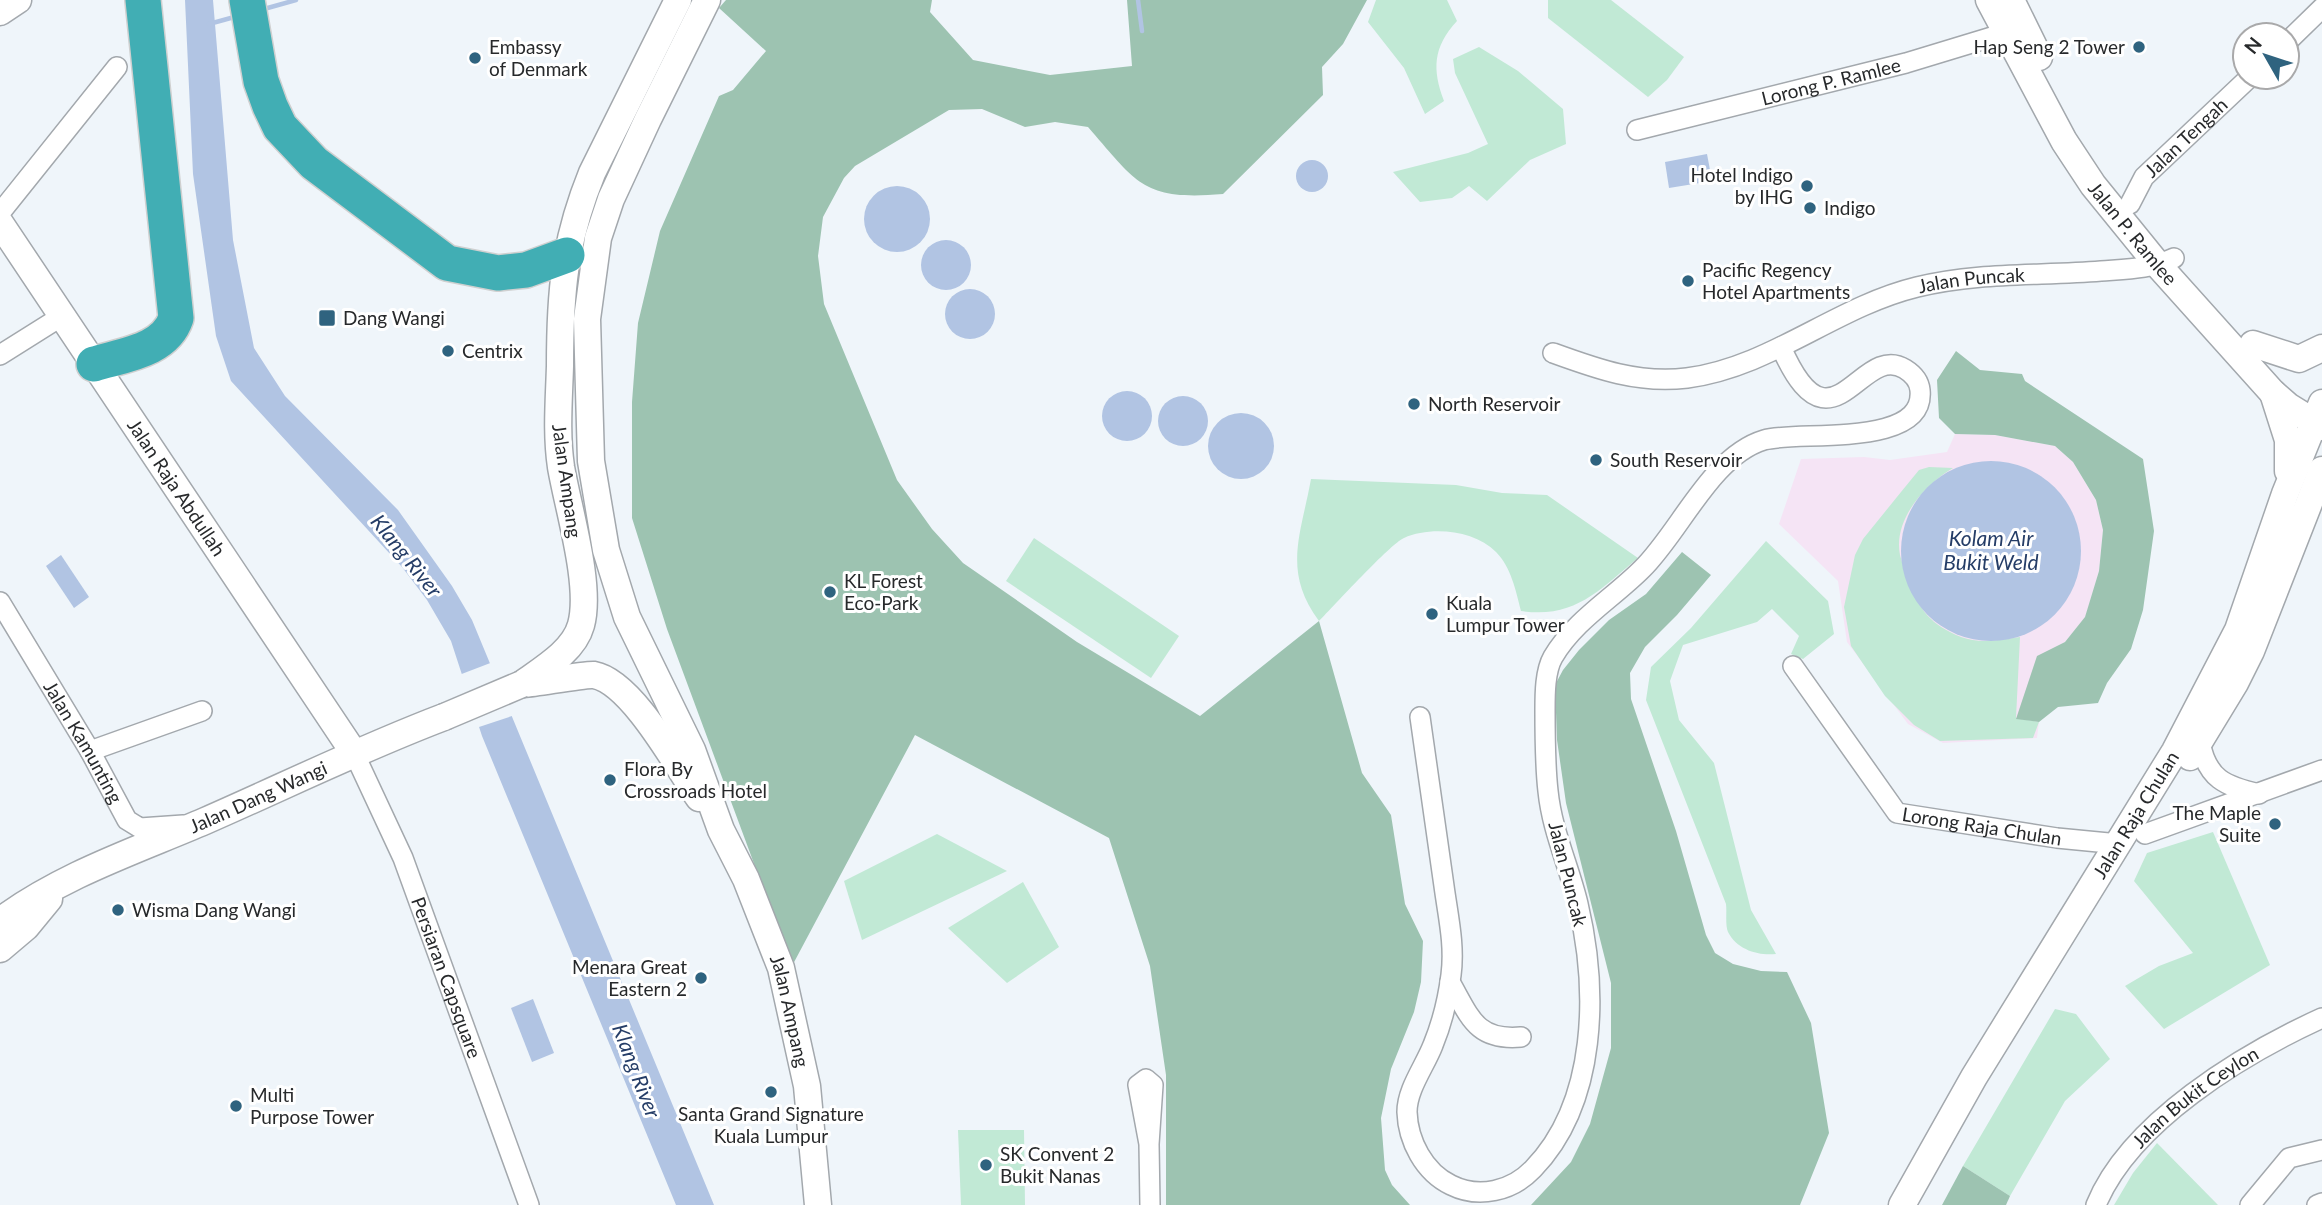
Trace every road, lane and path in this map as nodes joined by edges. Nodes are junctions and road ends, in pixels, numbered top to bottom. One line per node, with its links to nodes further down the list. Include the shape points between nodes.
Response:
1 (18, 0): 9 (street)
2 (143, 0): 26 (highway, via 176,318 173,328 153,345)
3 (247, 0): 18 (highway, via 261,81 280,127 314,163 447,263 498,273 526,270)
4 (678, 0): 18 (street, Jalan Ampang, via 592,173)
5 (707, 0): 42 (street, Jalan Ampang, via 606,211 593,263 586,351 591,461 606,550 627,617 692,750)
6 (1989, 0): 11 (street, Jalan P. Ramlee)
7 (2011, 0): 11 (street, Jalan P. Ramlee)
8 (2322, 8): 10 (street)
9 (0, 12)
10 (2301, 28)
11 (2015, 30): 14 (street, Lorong P. Ramlee, via 1843,80); 15 (street, Jalan P. Ramlee); 19 (street, Jalan P. Ramlee, via 2078,163 2108,205)
12 (117, 67): 16 (street)
13 (2235, 91): 15 (street, Jalan Tengah, via 2144,177)
14 (1637, 130)
15 (2130, 204): 19 (street, Jalan P. Ramlee)
16 (0, 213)
17 (0, 223): 20 (street, Jalan Raja Abdullah)
18 (567, 255): 33 (street, Jalan Ampang, via 561,287 557,440 580,570 582,622 558,657)
19 (2166, 262): 21 (street, Jalan P. Ramlee); 22 (street, Jalan Puncak, via 2060,275 1972,276 1920,286 1840,314); 27 (street, Jalan P. Ramlee)
20 (62, 316): 25 (street); 26 (street, Jalan Raja Abdullah)
21 (2253, 344): 23 (street, via 2299,359); 28 (street, Jalan P. Ramlee)
22 (1781, 347): 24 (street, Jalan Puncak, via 1724,370 1666,379 1612,374); 48 (street, Jalan Puncak, via 1796,378 1812,394 1840,395 1874,369 1894,364 1919,382 1920,402 1909,418 1886,429 1770,438 1739,453 1643,568 1584,618 1549,665 1545,710 1548,791 1587,961 1587,1035 1579,1088 1558,1135 1525,1176 1501,1190 1478,1193 1448,1184 1425,1164 1412,1136 1408,1102 1433,1045)
23 (2322, 348)
24 (1553, 353)
25 (0, 355)
26 (94, 364): 38 (street, Jalan Raja Abdullah)
27 (2272, 391): 28 (street, Jalan P. Ramlee); 30 (street, via 2288,440)
28 (2320, 415): 30 (street, Jalan Raja Chulan)
29 (2322, 470): 36 (street, Jalan Raja Chulan, via 2251,651)
30 (2285, 494): 44 (street, Jalan Raja Chulan, via 2238,630 2175,751)
31 (0, 602): 37 (street, Jalan Kamunting)
32 (1793, 666): 44 (street, Lorong Raja Chulan, via 1897,813)
33 (522, 684): 38 (street, Jalan Dang Wangi, bridge); 42 (street, Jalan Ampang, via 592,675 606,680 637,708)
34 (202, 711): 37 (street)
35 (1420, 717): 48 (street, Jalan Puncak, via 1454,951)
36 (2200, 742): 40 (street, via 2204,762 2213,774 2238,789); 43 (street, Jalan Raja Chulan)
37 (90, 751): 41 (street, Jalan Kamunting, via 127,820 140,828)
38 (355, 752): 41 (street, Jalan Dang Wangi); 54 (street, Persiaran Capsquare, via 403,858)
39 (2322, 770): 40 (street)
40 (2259, 794): 43 (street)
41 (198, 824): 45 (street, Jalan Dang Wangi)
42 (721, 830): 55 (street, Jalan Ampang, via 746,879 780,968 807,1086)
43 (2145, 834): 58 (street, Jalan Raja Chulan, via 1960,1130)
44 (2119, 844): 57 (street, Jalan Raja Chulan, via 1974,1077)
45 (61, 884): 46 (street, Jalan Dang Wangi); 47 (street, via 26,927)
46 (1, 919)
47 (0, 949)
48 (1450, 982): 50 (street, via 1479,1027 1499,1039)
49 (2322, 1018): 59 (street, Jalan Bukit Ceylon, via 2251,1056 2177,1107 2118,1165)
50 (1521, 1037)
51 (1149, 1144): 56 (street)
52 (2322, 1150): 60 (street, via 2289,1158)
53 (2322, 1203): 61 (street)
54 (530, 1205)
55 (818, 1205)
56 (1150, 1205)
57 (1902, 1205)
58 (1922, 1205)
59 (2096, 1205)
60 (2250, 1205)
61 (2317, 1205)

